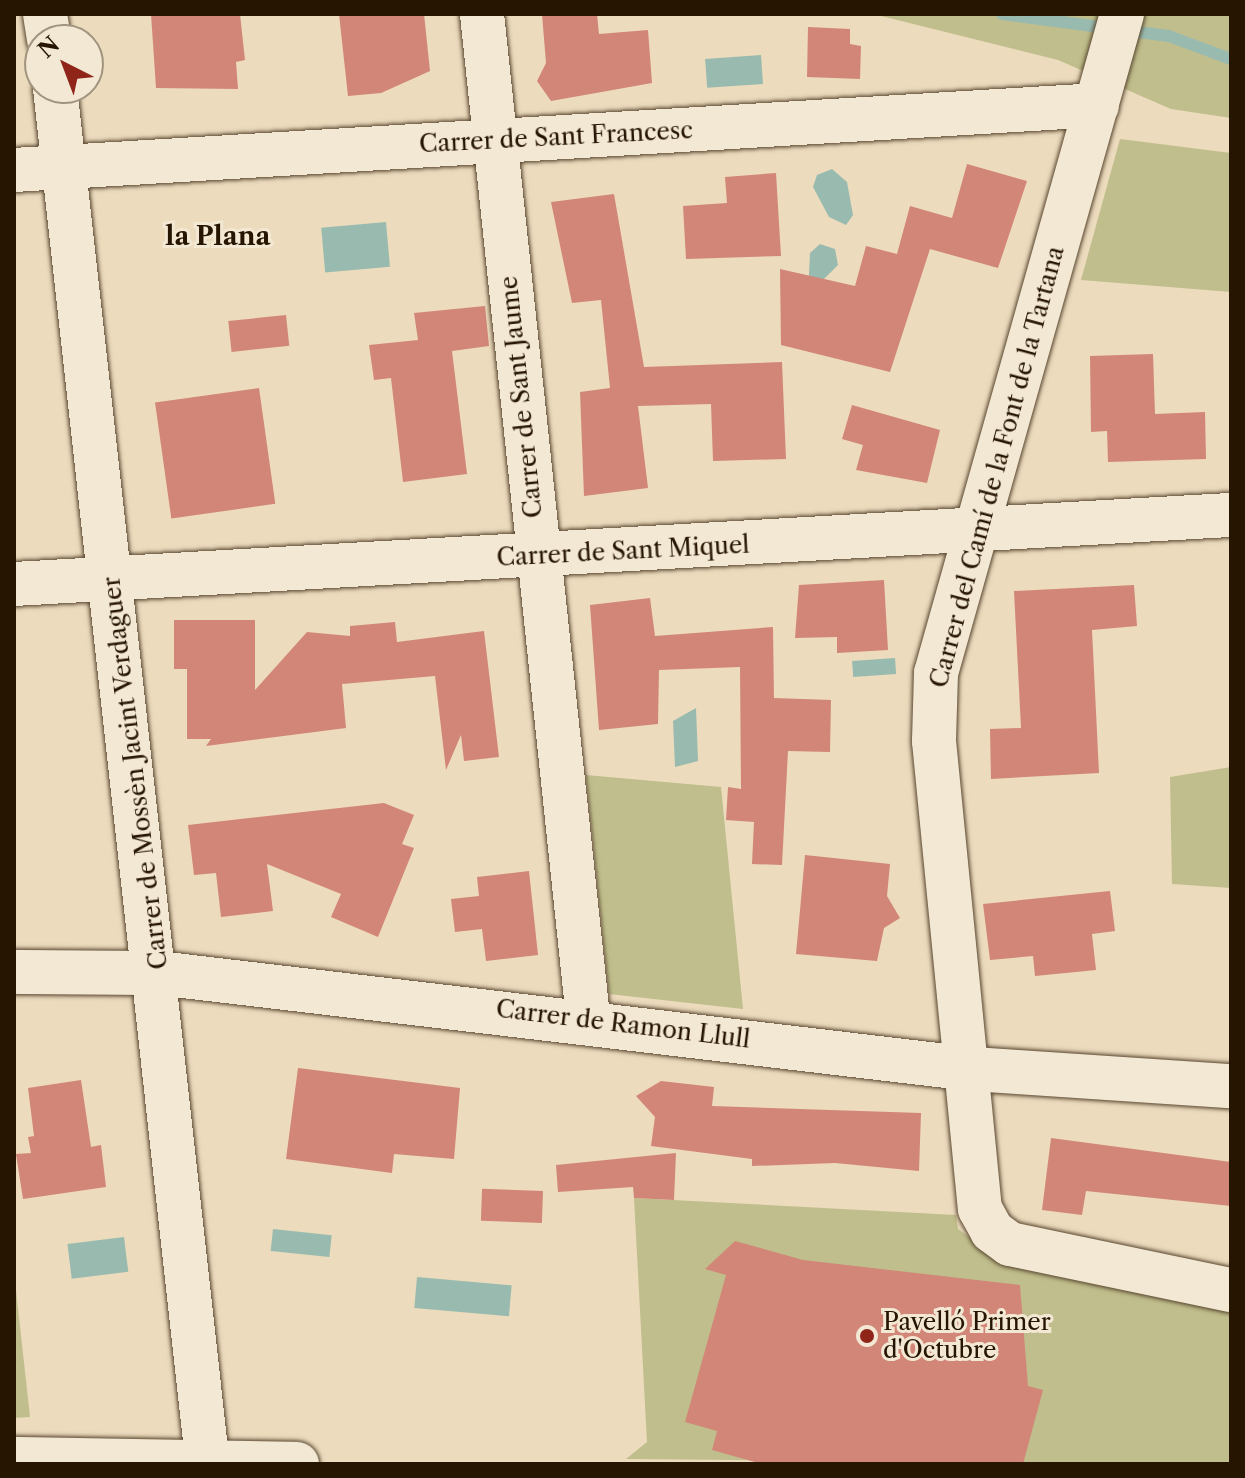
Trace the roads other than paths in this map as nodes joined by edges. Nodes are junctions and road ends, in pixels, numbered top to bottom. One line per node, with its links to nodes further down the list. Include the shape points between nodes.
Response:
1 (482, 14): 5 (street, Carrer de Sant Jaume)
2 (1122, 14): 4 (street, Carrer del Camí de la Font de la Tartana)
3 (57, 104): 6 (street, Carrer de Mossèn Jacint Verdaguer)
4 (1097, 105): 5 (street, Carrer de Sant Francesc); 9 (street, Carrer del Camí de la Font de la Tartana)
5 (495, 141): 6 (street, Carrer de Sant Francesc); 10 (street, Carrer de Sant Jaume)
6 (66, 166): 7 (street, Carrer de Sant Francesc); 11 (street, Carrer de Mossèn Jacint Verdaguer)
7 (14, 170)
8 (1231, 515): 9 (street, Carrer de Sant Miquel)
9 (979, 532): 10 (street, Carrer de Sant Miquel); 16 (street, Carrer del Camí de la Font de la Tartana, via 936,673 933,711)
10 (538, 556): 11 (street, Carrer de Sant Miquel); 15 (street, Carrer de Sant Jaume)
11 (112, 577): 12 (street, Carrer de Sant Miquel); 14 (street, Carrer de Mossèn Jacint Verdaguer)
12 (14, 584)
13 (14, 972): 14 (street, Carrer de Ramon Llull)
14 (158, 973): 15 (street, Carrer de Ramon Llull); 20 (street, Carrer de Mossèn Jacint Verdaguer)
15 (588, 1018): 16 (street, Carrer de Ramon Llull)
16 (972, 1069): 17 (street, Carrer de Ramon Llull); 18 (street, Carrer del Camí de la Font de la Tartana, via 980,1209 992,1231 1010,1244)
17 (1231, 1086)
18 (1231, 1290)
19 (14, 1459): 20 (street)
20 (207, 1459): 21 (street)
21 (297, 1464)

